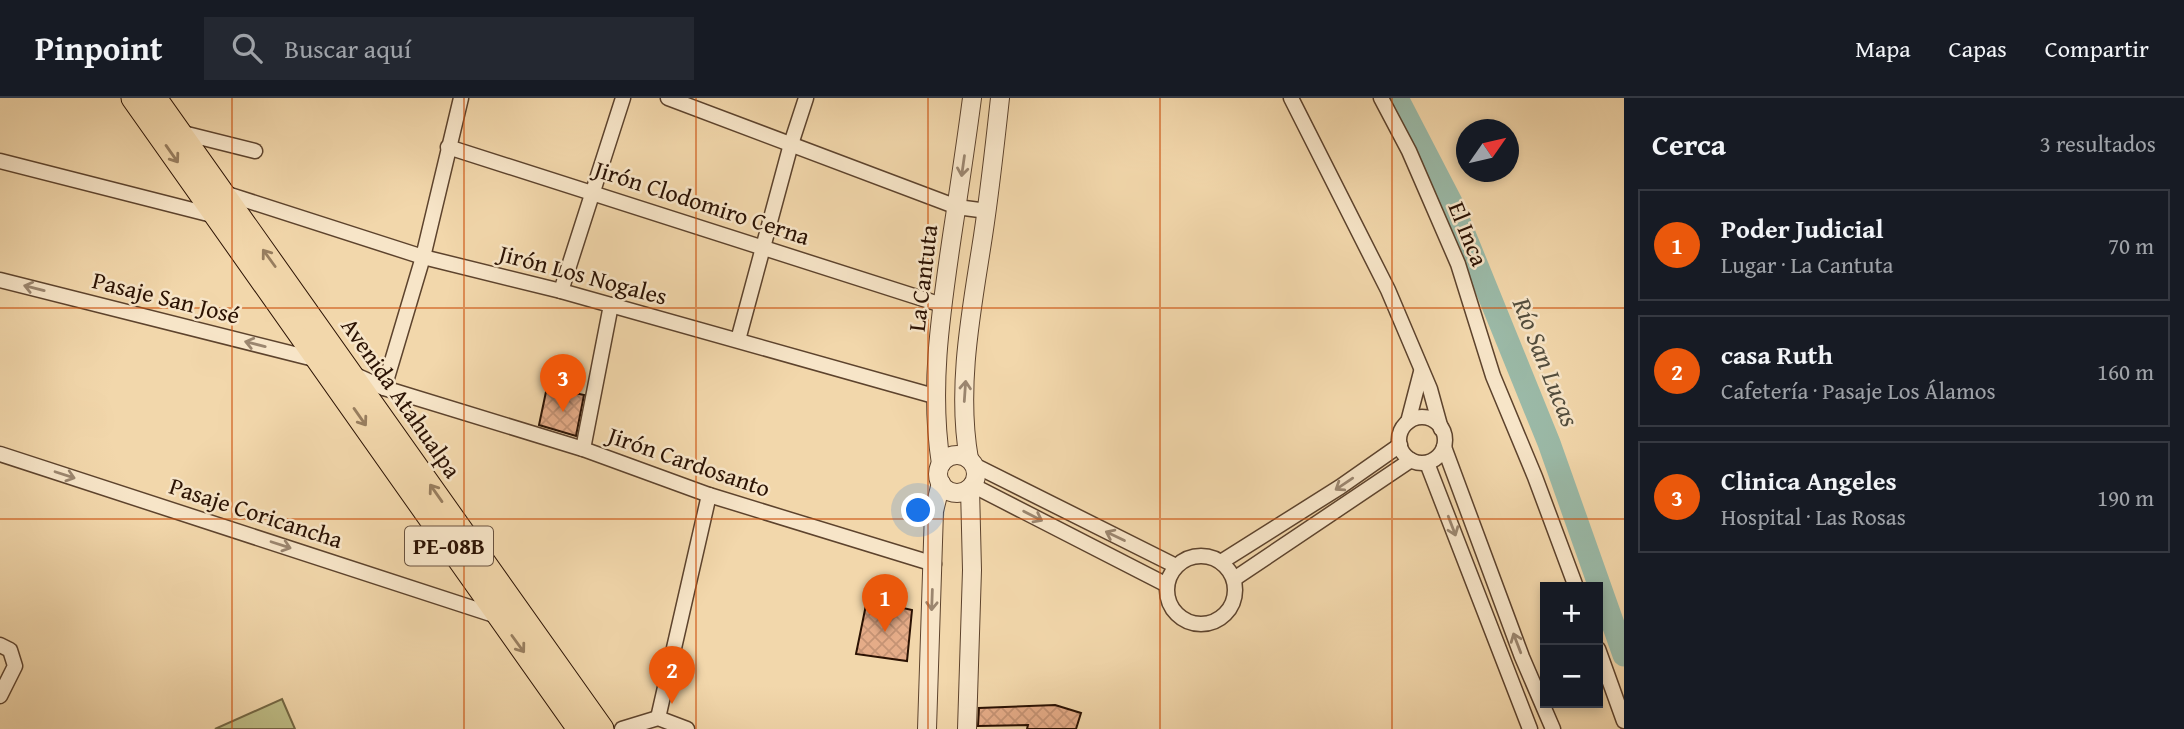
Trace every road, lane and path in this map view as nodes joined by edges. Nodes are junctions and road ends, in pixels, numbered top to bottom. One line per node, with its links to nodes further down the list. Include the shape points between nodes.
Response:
1 (133, 98): 20 (main road, Avenida Atahualpa / PE-08B, one-way to 20)
2 (155, 98): 11 (main road, Avenida Atahualpa / PE-08B)
3 (461, 98): 13 (street)
4 (623, 98): 16 (street)
5 (668, 98): 12 (street)
6 (806, 98): 12 (street)
7 (972, 98): 18 (street, La Cantuta, one-way to 18)
8 (1000, 98): 19 (street)
9 (1291, 98): 29 (street, via 1388,290)
10 (1381, 98): 50 (street, El Inca, via 1458,264 1493,376)
11 (178, 131): 14 (street); 17 (main road, Avenida Atahualpa / PE-08B)
12 (791, 144): 18 (street); 21 (street)
13 (448, 147): 16 (street, Jirón Clodomiro Cerna); 22 (street)
14 (255, 151)
15 (0, 160): 20 (street)
16 (593, 192): 21 (street, Jirón Clodomiro Cerna); 24 (street)
17 (223, 193): 22 (street, Jirón Los Nogales); 30 (main road, Avenida Atahualpa / PE-08B, one-way to 17)
18 (957, 207): 19 (street); 26 (street, La Cantuta)
19 (987, 211): 40 (street, one-way to 19, via 963,426 964,394)
20 (216, 216): 28 (main road, Avenida Atahualpa / PE-08B)
21 (764, 247): 26 (street, Jirón Clodomiro Cerna); 27 (street)
22 (423, 257): 24 (street, Jirón Los Nogales); 31 (street)
23 (0, 280): 28 (street, Pasaje San José, one-way to 23)
24 (561, 291): 25 (street, Jirón Los Nogales)
25 (611, 305): 27 (street, Jirón Los Nogales); 37 (street)
26 (942, 305): 32 (street, La Cantuta)
27 (738, 340): 32 (street, Jirón Los Nogales)
28 (321, 361): 30 (street, Pasaje San José); 52 (main road, Avenida Atahualpa / PE-08B, one-way to 52)
29 (1421, 372): 33 (street); 34 (street)
30 (351, 373): 31 (street, Jirón Cardosanto); 59 (main road, Avenida Atahualpa / PE-08B, one-way to 30)
31 (384, 388): 37 (street, Jirón Cardosanto)
32 (934, 396): 42 (street, La Cantuta)
33 (1408, 422): 34 (street, via 1426,418); 35 (street)
34 (1441, 429): 36 (street)
35 (1400, 445): 39 (street); 46 (street, one-way to 46)
36 (1444, 447): 41 (street); 65 (street, one-way to 36)
37 (583, 449): 45 (street, Jirón Cardosanto)
38 (0, 454): 52 (street, Pasaje Coricancha, one-way to 52)
39 (1411, 460): 41 (street); 49 (street)
40 (971, 462): 42 (street, via 951,456); 44 (street, via 976,478); 48 (street, one-way to 40)
41 (1427, 463): 64 (street, one-way to 64)
42 (941, 464): 43 (street, La Cantuta)
43 (942, 483): 44 (street, via 951,491); 47 (street, La Cantuta, via 934,511)
44 (971, 487): 51 (street, one-way to 51); 63 (street)
45 (709, 495): 47 (street, Jirón Cardosanto); 56 (street)
46 (1221, 562): 48 (street, via 1198,556); 49 (street)
47 (934, 564): 62 (street, La Cantuta, one-way to 62)
48 (1176, 566): 51 (street)
49 (1234, 579): 51 (street, via 1232,606 1222,618 1207,625 1177,615 1168,601)
50 (1574, 582)
51 (1167, 585)
52 (497, 615): 58 (main road, Avenida Atahualpa / PE-08B, one-way to 58)
53 (0, 645): 55 (street, via 10,650 15,666)
54 (1603, 663): 57 (street)
55 (0, 696)
56 (658, 718): 60 (street); 61 (street)
57 (1624, 720)
58 (579, 729)
59 (602, 729)
60 (622, 729)
61 (687, 729)
62 (928, 729)
63 (967, 729)
64 (1530, 729)
65 (1553, 729)

